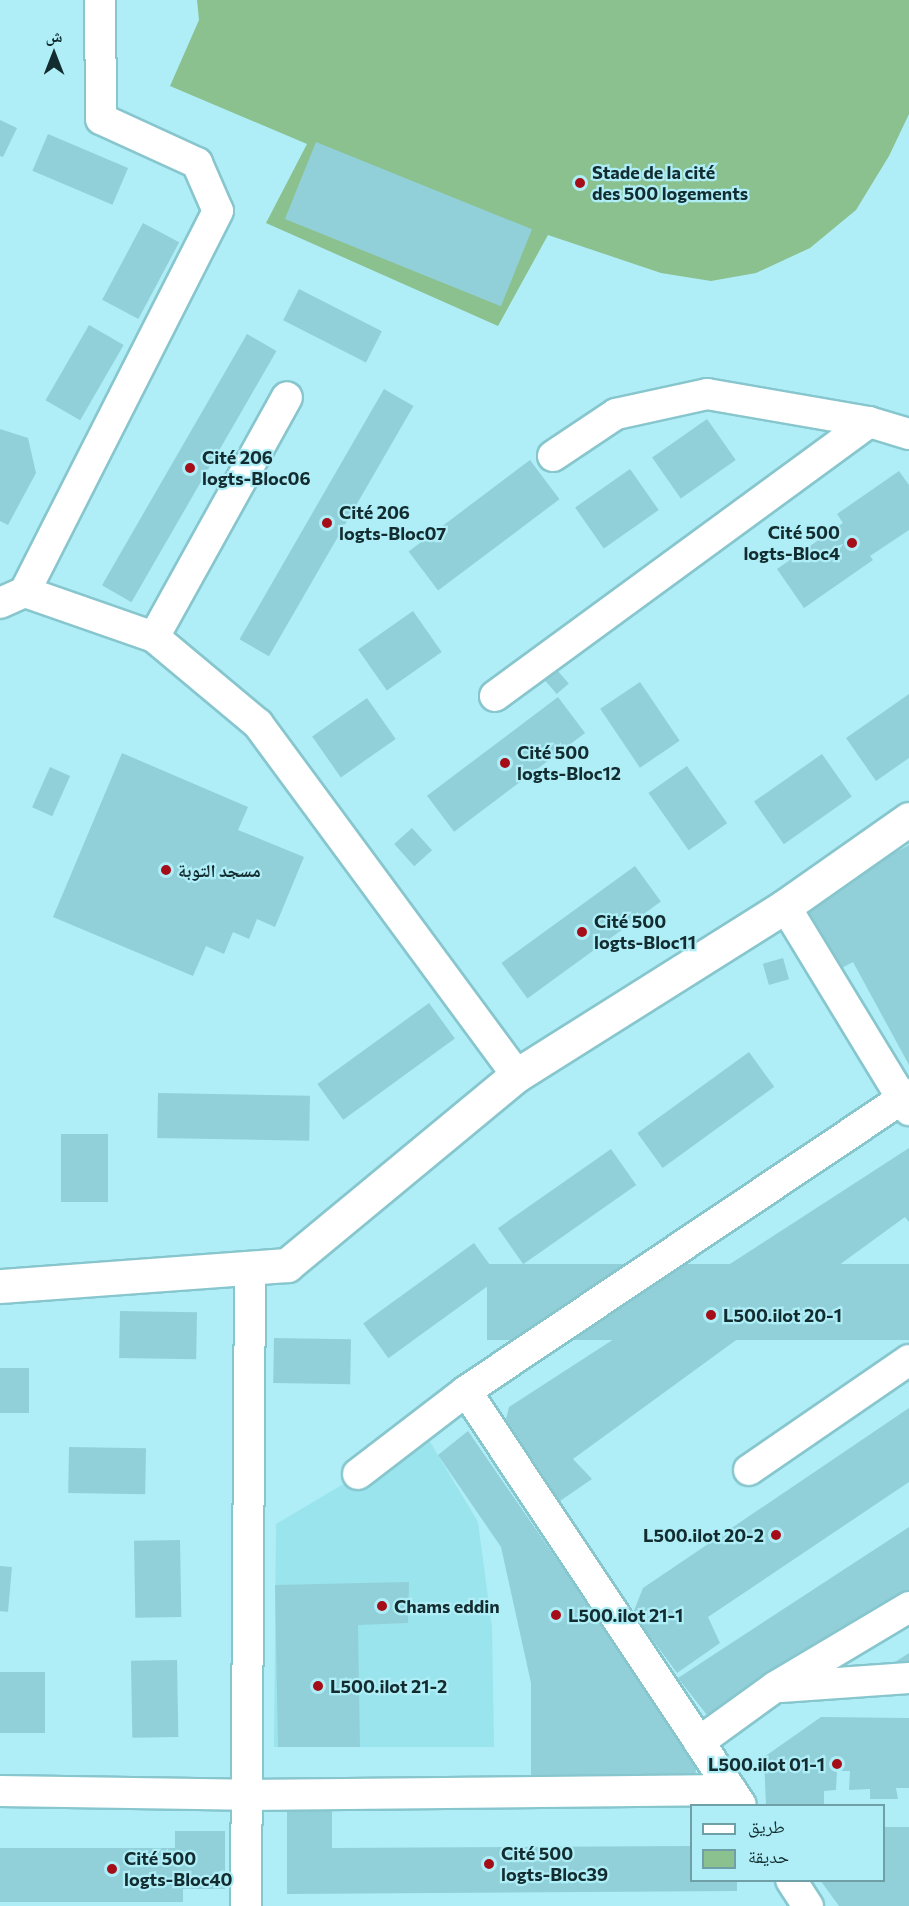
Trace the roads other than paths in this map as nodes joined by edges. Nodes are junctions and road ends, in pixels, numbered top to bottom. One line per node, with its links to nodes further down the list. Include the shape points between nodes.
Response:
1 (100, 0): 6 (street, via 101,119 197,163 218,211)
2 (287, 397): 7 (street)
3 (869, 422): 4 (street); 5 (street, via 707,394 616,414); 8 (street)
4 (909, 434)
5 (553, 456)
6 (13, 597): 7 (street)
7 (154, 638): 11 (street, via 258,724)
8 (495, 696)
9 (909, 819): 10 (street)
10 (785, 906): 11 (street); 12 (street)
11 (517, 1076): 13 (street, via 287,1265)
12 (906, 1101): 16 (street)
13 (250, 1268): 14 (street); 24 (street)
14 (0, 1286)
15 (909, 1360): 17 (street)
16 (466, 1391): 18 (street); 22 (street)
17 (749, 1470)
18 (358, 1474)
19 (909, 1607): 21 (street)
20 (909, 1678): 21 (street)
21 (775, 1687): 22 (street)
22 (699, 1742): 25 (street)
23 (0, 1791): 24 (street)
24 (246, 1795): 25 (street); 27 (street)
25 (736, 1798)
26 (792, 1882): 28 (street)
27 (246, 1906)
28 (808, 1906)

